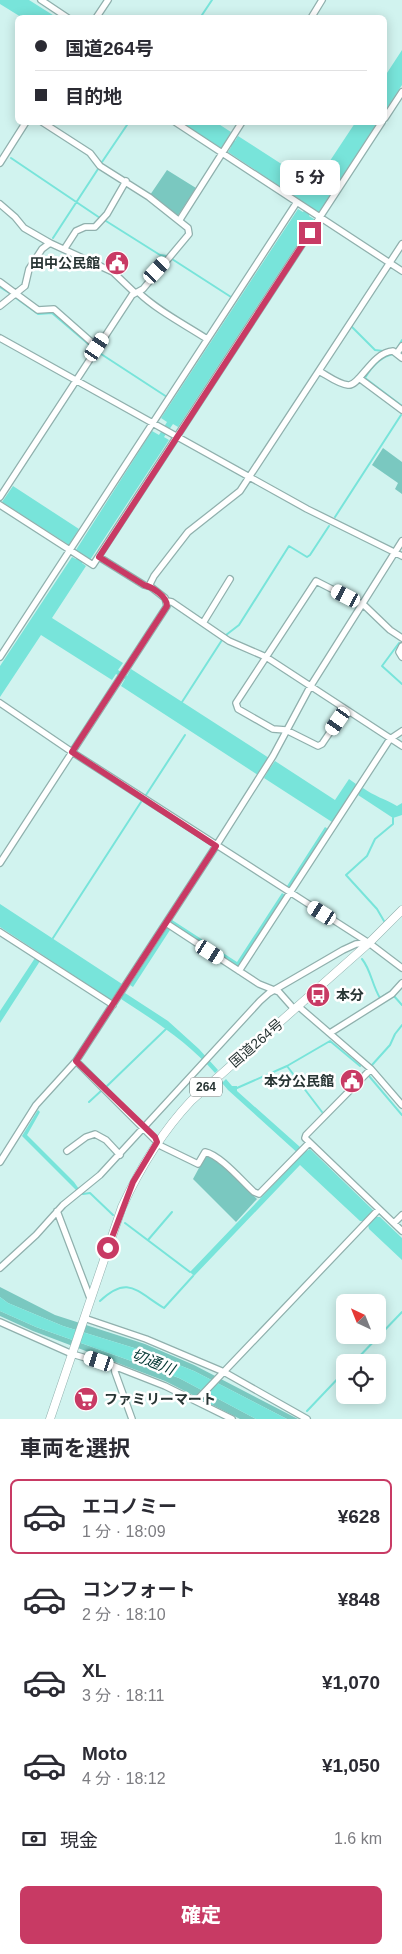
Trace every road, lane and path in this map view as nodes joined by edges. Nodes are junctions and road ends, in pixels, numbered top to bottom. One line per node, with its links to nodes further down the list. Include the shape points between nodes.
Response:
1 (41, 0): 4 (street)
2 (108, 0): 5 (street)
3 (322, 0): 6 (street)
4 (64, 15)
5 (98, 15)
6 (312, 15)
7 (402, 92): 8 (street)
8 (387, 115)
9 (24, 125): 15 (street)
10 (47, 125): 16 (street, via 90,153 100,166)
11 (178, 125): 14 (street)
12 (240, 125): 14 (street)
13 (380, 125): 19 (street)
14 (222, 154): 17 (street); 20 (street)
15 (0, 163)
16 (126, 181): 20 (street); 23 (street, via 96,227 76,231)
17 (297, 202): 19 (street); 31 (street)
18 (0, 204): 21 (street, via 24,228)
19 (321, 218): 24 (street); 40 (street)
20 (179, 221): 27 (street, via 188,228 189,234 143,289)
21 (50, 243): 23 (street); 28 (street, via 28,269 25,286)
22 (402, 244): 24 (street)
23 (65, 248): 27 (street, via 113,272)
24 (389, 263): 25 (street); 35 (street)
25 (402, 271)
26 (0, 282): 28 (street)
27 (136, 293): 31 (street); 33 (street)
28 (17, 294): 29 (street); 33 (street, via 38,310 54,309)
29 (0, 306)
30 (0, 338): 37 (street)
31 (207, 339): 39 (street)
32 (402, 346): 34 (street)
33 (97, 347): 37 (street)
34 (400, 355): 36 (street, via 388,351 381,355 369,364)
35 (319, 371): 36 (street, via 346,385 352,385); 41 (street)
36 (360, 378): 38 (street)
37 (76, 380): 39 (street); 42 (street)
38 (402, 410)
39 (152, 423): 40 (street); 45 (street)
40 (177, 436): 41 (street); 48 (street)
41 (250, 476): 46 (street); 50 (street, via 235,495 188,532 154,576)
42 (0, 496)
43 (0, 505): 45 (street)
44 (402, 541): 46 (street)
45 (69, 550): 48 (street, via 92,566); 56 (street)
46 (395, 552): 47 (street); 52 (street)
47 (402, 556)
48 (99, 557): 50 (street)
49 (230, 579): 53 (street)
50 (151, 587): 51 (street)
51 (167, 601): 53 (street); 66 (street, via 167,606)
52 (362, 604): 54 (street); 57 (street, via 316,581); 59 (street)
53 (203, 623): 57 (street, via 229,641)
54 (402, 638)
55 (402, 646): 58 (street, via 399,652)
56 (0, 657)
57 (266, 657): 59 (street); 62 (street, via 236,707 273,729)
58 (402, 658)
59 (310, 687): 61 (street); 62 (street)
60 (0, 703): 66 (street)
61 (345, 710): 62 (street, via 318,746); 64 (street)
62 (286, 730): 67 (street, via 266,768)
63 (402, 731): 64 (street)
64 (390, 739): 65 (street); 69 (street)
65 (402, 746)
66 (72, 752): 67 (street); 68 (street)
67 (216, 846): 69 (street); 71 (street)
68 (0, 863)
69 (290, 893): 73 (street); 75 (street)
70 (402, 910): 73 (highway, 国道264号 / 264)
71 (166, 923): 75 (street); 78 (street)
72 (0, 932): 78 (street)
73 (369, 943): 74 (street); 77 (street, via 343,950); 79 (highway, 国道264号 / 264)
74 (401, 967)
75 (239, 971): 77 (street)
76 (402, 983): 80 (street, via 392,994)
77 (274, 990): 79 (street); 84 (street, via 260,1001)
78 (112, 1005): 81 (street)
79 (296, 1008): 80 (street); 85 (highway, 国道264号 / 264, via 191,1101)
80 (330, 1033): 82 (street)
81 (76, 1061): 84 (street); 89 (street, via 36,1105)
82 (371, 1069): 83 (street); 86 (street, via 306,1135)
83 (401, 1101)
84 (144, 1127): 85 (street); 88 (street)
85 (157, 1142): 86 (street, via 198,1164 208,1152 259,1194); 96 (highway, 国道264号 / 264, via 133,1182)
86 (309, 1142): 91 (street)
87 (67, 1151): 88 (street, via 95,1134)
88 (120, 1155): 90 (street)
89 (0, 1162)
90 (57, 1211): 95 (street); 96 (street)
91 (378, 1211): 93 (street); 101 (street)
92 (402, 1214): 93 (street)
93 (394, 1223): 94 (street)
94 (402, 1231)
95 (0, 1268)
96 (90, 1298): 97 (highway, 国道264号 / 264)
97 (84, 1318): 99 (highway, 国道264号 / 264); 101 (street, via 146,1339)
98 (0, 1322): 99 (street)
99 (73, 1352): 100 (street); 103 (highway, 国道264号 / 264)
100 (114, 1366): 102 (street); 104 (street)
101 (223, 1373): 102 (street); 106 (street)
102 (197, 1400): 105 (street)
103 (50, 1419)
104 (132, 1419)
105 (232, 1419)
106 (307, 1419)

